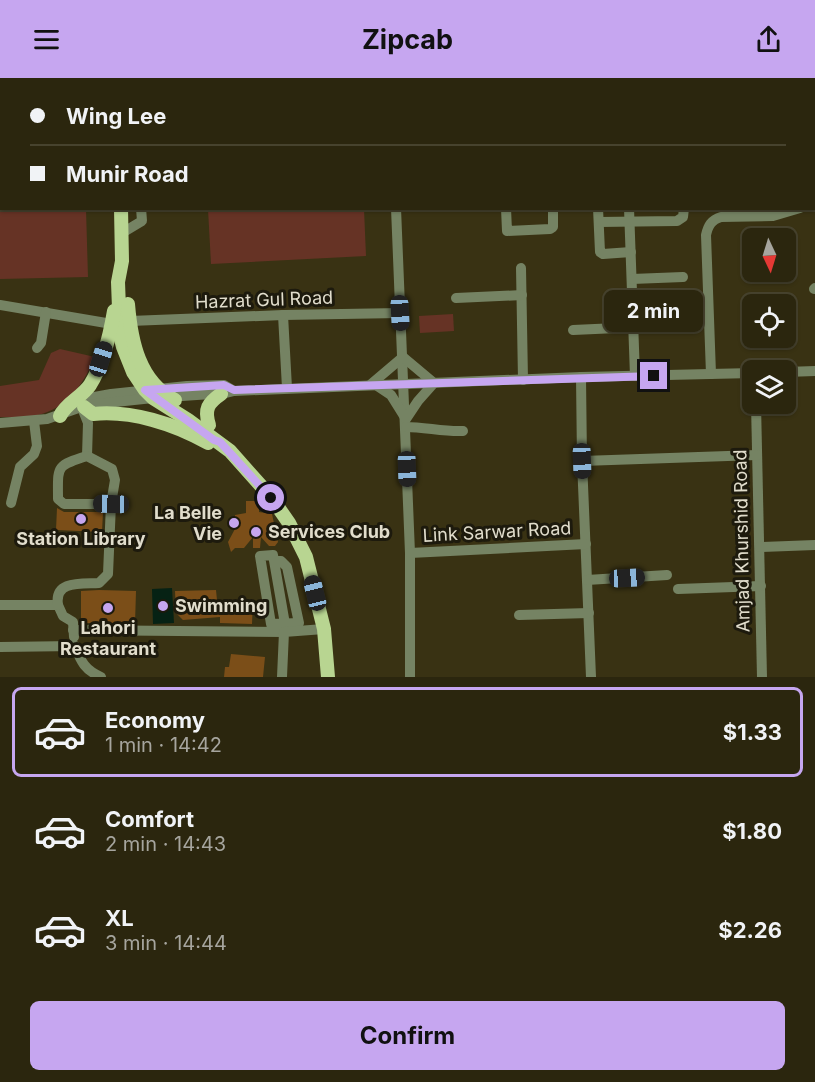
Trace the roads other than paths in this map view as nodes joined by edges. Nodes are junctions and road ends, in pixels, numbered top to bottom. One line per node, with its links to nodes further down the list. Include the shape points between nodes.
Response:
1 (121, 210): 14 (main road)
2 (141, 210): 14 (street, via 142,221)
3 (396, 210): 27 (street)
4 (506, 210): 5 (street, via 507,231 550,230)
5 (553, 210)
6 (598, 210): 11 (street)
7 (629, 210): 12 (street)
8 (684, 210): 12 (street, via 677,221)
9 (710, 210): 13 (street)
10 (793, 210): 13 (street, via 773,216 721,217)
11 (599, 222): 12 (street); 15 (street, via 599,249 603,254)
12 (629, 222): 15 (street)
13 (711, 223): 38 (street, via 706,235)
14 (122, 233): 16 (main road)
15 (631, 252): 19 (street)
16 (122, 261): 20 (main road); 29 (main road)
17 (521, 268): 21 (street)
18 (683, 277): 19 (street)
19 (632, 279): 24 (street)
20 (118, 294): 30 (main road); 48 (main road, via 121,341 133,372)
21 (522, 295): 22 (street); 42 (street)
22 (456, 298)
23 (687, 302): 24 (street)
24 (633, 303): 32 (street)
25 (0, 305): 26 (street)
26 (46, 312): 30 (street); 34 (street)
27 (400, 313): 28 (street, Hazrat Gul Road); 35 (street)
28 (283, 315): 29 (street, Hazrat Gul Road); 46 (street)
29 (130, 321): 48 (main road, via 134,347)
30 (112, 324): 51 (main road, via 89,386)
31 (683, 325): 32 (street)
32 (633, 327): 33 (street); 40 (street)
33 (573, 330)
34 (37, 348)
35 (403, 357): 43 (street); 44 (street); 45 (street)
36 (815, 371): 37 (street)
37 (796, 372)
38 (711, 374): 39 (street); 40 (street)
39 (742, 374)
40 (635, 376): 41 (street)
41 (581, 378): 42 (street); 61 (street)
42 (523, 380): 43 (street)
43 (434, 383): 44 (street); 54 (street)
44 (404, 384): 45 (street); 54 (street)
45 (372, 385): 46 (street); 54 (street, via 391,396)
46 (287, 388): 47 (street)
47 (228, 392): 48 (street); 55 (main road, via 209,403)
48 (156, 393): 49 (street); 55 (main road, via 181,403); 57 (main road)
49 (84, 407): 51 (street); 59 (street, via 88,423); 60 (main road, via 93,414 124,414 175,428)
50 (756, 414): 58 (street, Amjad Khurshid Road)
51 (60, 416): 52 (street)
52 (34, 421): 53 (street); 62 (street, via 37,446 20,467)
53 (0, 423)
54 (406, 423): 56 (street, via 447,432); 67 (street)
55 (209, 425): 57 (main road)
56 (463, 431)
57 (220, 442): 60 (main road)
58 (757, 455): 61 (street); 66 (street, Amjad Khurshid Road)
59 (87, 456): 63 (street, via 112,469 115,480); 63 (street, via 60,467 58,499 64,504)
60 (238, 460): 77 (main road, via 289,523 306,557)
61 (582, 461): 64 (street)
62 (11, 503)
63 (111, 504): 73 (street, via 108,574 99,583 65,587 59,592)
64 (586, 544): 67 (street, Link Sarwar Road); 69 (street)
65 (815, 545): 66 (street)
66 (760, 547): 70 (street, Amjad Khurshid Road)
67 (410, 553): 84 (street)
68 (667, 575): 69 (street)
69 (587, 580): 74 (street)
70 (761, 586): 71 (street); 86 (street, Amjad Khurshid Road)
71 (678, 589)
72 (0, 605): 73 (street)
73 (58, 605): 78 (street, via 63,616 72,622)
74 (589, 613): 75 (street); 85 (street)
75 (519, 615)
76 (284, 628): 76 (street, via 300,623 287,567 274,561 273,555 260,556 271,624); 77 (street); 78 (street); 82 (street)
77 (324, 629): 83 (main road)
78 (73, 630): 79 (street)
79 (75, 646): 80 (street); 81 (street, via 81,663)
80 (0, 647)
81 (100, 677)
82 (282, 677)
83 (328, 677)
84 (410, 677)
85 (591, 677)
86 (762, 677)

